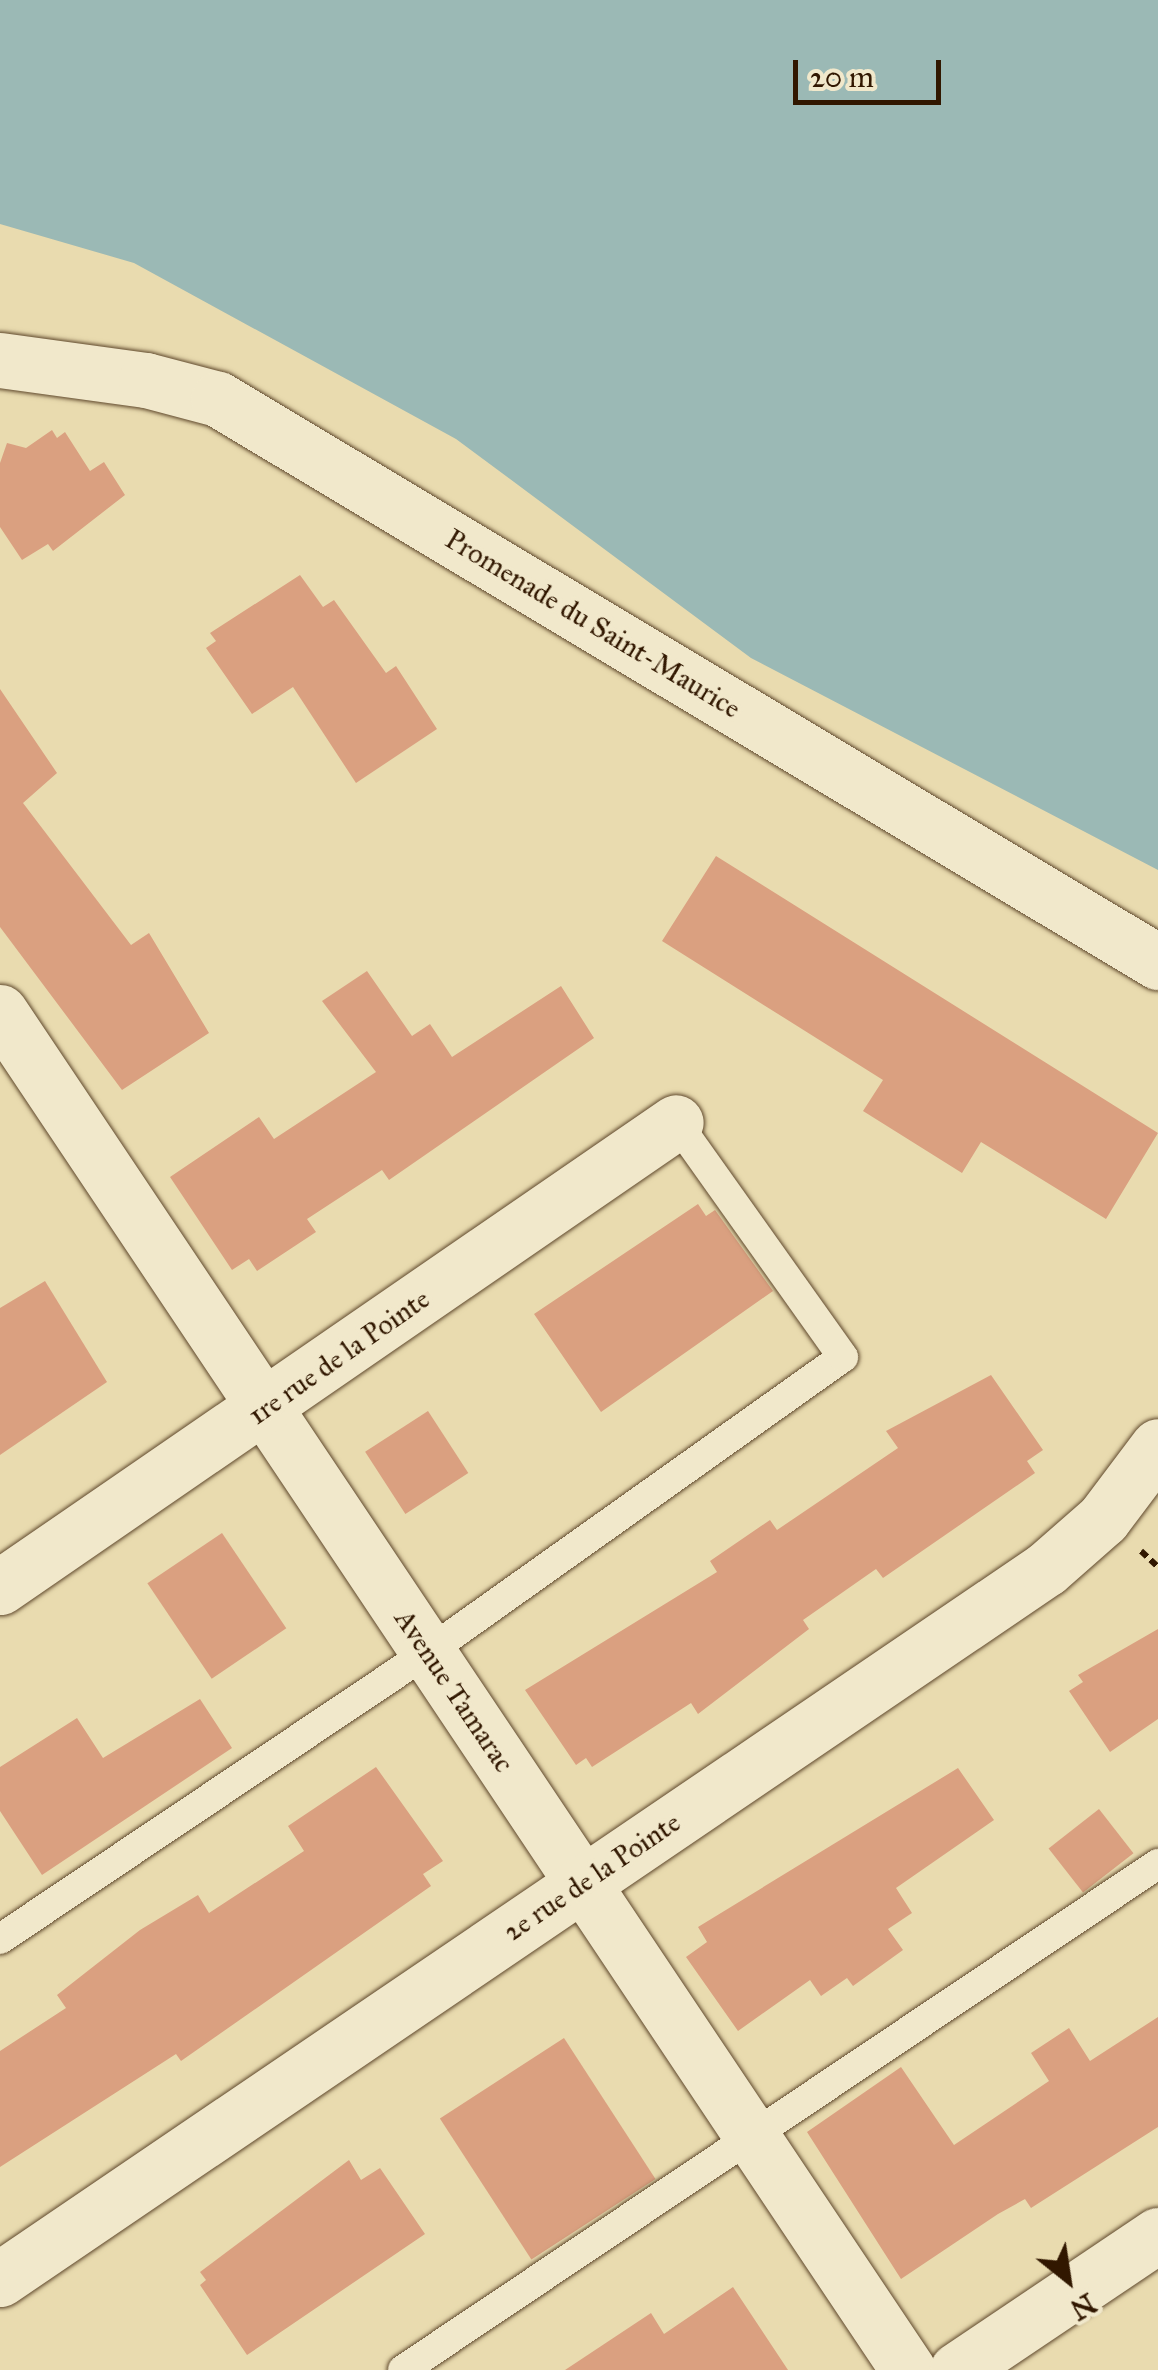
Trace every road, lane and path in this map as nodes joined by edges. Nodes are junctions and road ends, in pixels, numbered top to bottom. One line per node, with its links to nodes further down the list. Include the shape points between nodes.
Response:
1 (0, 360): 2 (street, Promenade du Saint-Maurice, via 146,380 218,399)
2 (1158, 962)
3 (0, 1012): 5 (street, Avenue Tamarac)
4 (676, 1122): 5 (street, 1re rue de la Pointe); 8 (lane, via 843,1357)
5 (265, 1409): 7 (street, 1re rue de la Pointe); 8 (street, Avenue Tamarac)
6 (1158, 1446): 10 (street, 2e rue de la Pointe, via 1103,1519 1046,1569)
7 (0, 1588)
8 (428, 1652): 10 (street, Avenue Tamarac); 11 (lane)
9 (1158, 1864): 12 (lane)
10 (583, 1884): 12 (street, Avenue Tamarac); 14 (street, 2e rue de la Pointe)
11 (0, 1939)
12 (748, 2132): 15 (lane); 16 (street, Avenue Tamarac)
13 (1158, 2235): 17 (street)
14 (0, 2280)
15 (403, 2370)
16 (908, 2370)
17 (958, 2370)

